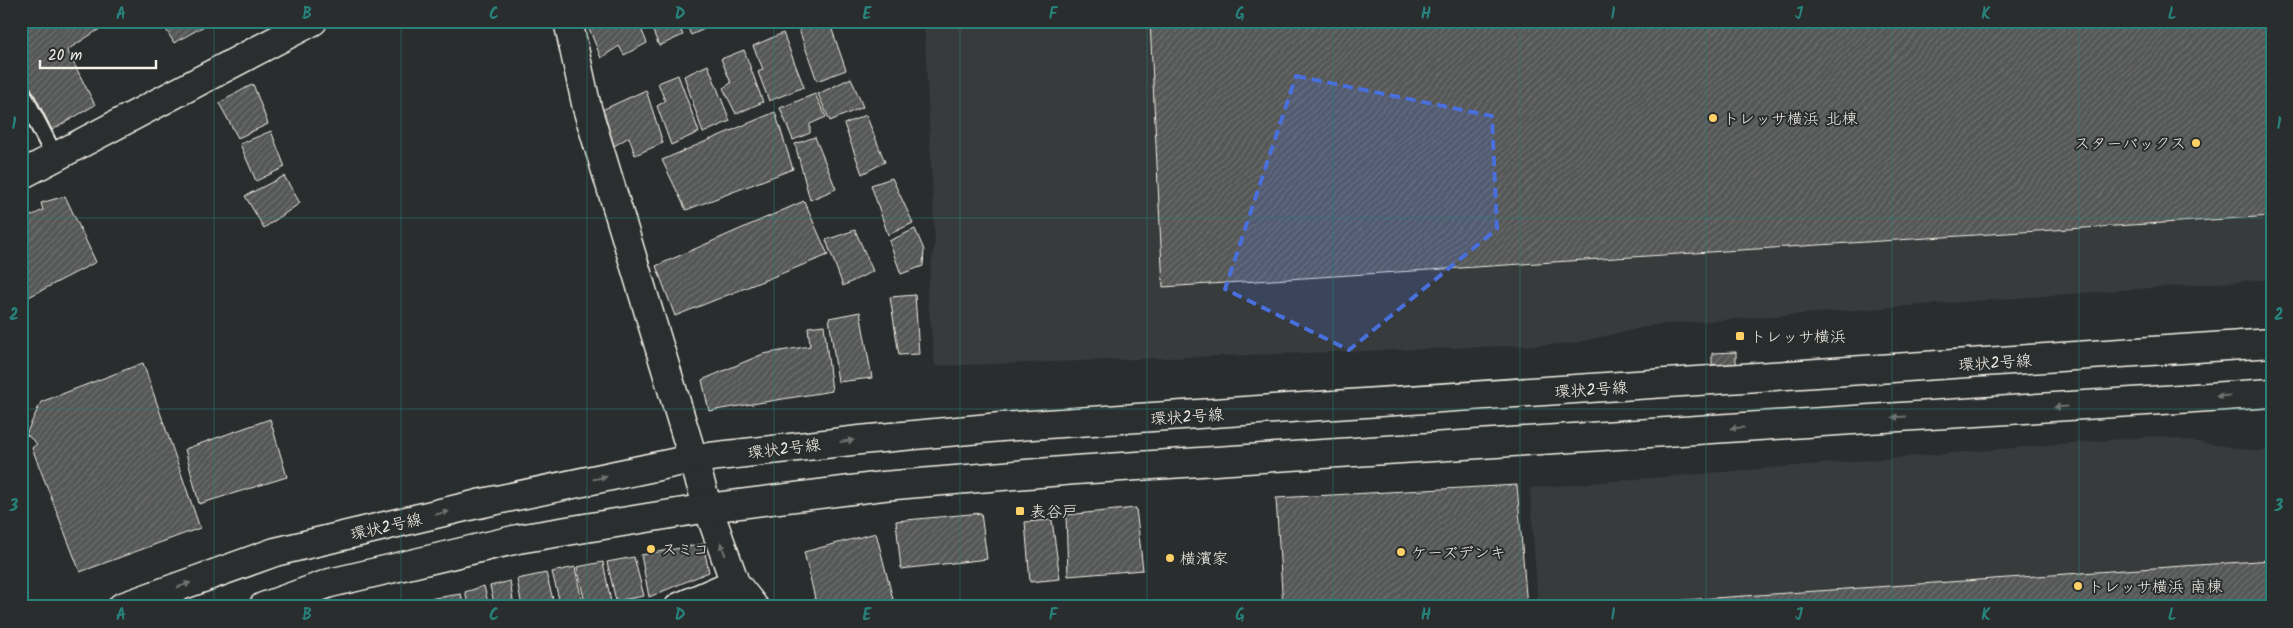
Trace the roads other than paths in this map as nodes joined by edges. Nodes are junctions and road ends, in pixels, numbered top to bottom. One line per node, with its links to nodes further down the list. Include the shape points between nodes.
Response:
1 (313, 21): 4 (main road)
2 (568, 21): 8 (main road, via 587,108)
3 (21, 91): 4 (lane)
4 (56, 157): 5 (main road)
5 (21, 175)
6 (2272, 343): 8 (main road, 環状2号線, one-way to 6, via 1001,427)
7 (2272, 393): 9 (main road, one-way to 9, via 1075,470 883,486)
8 (692, 459): 9 (main road); 11 (main road, 環状2号線, one-way to 8, via 275,552 478,504)
9 (708, 508): 10 (main road, one-way to 9); 12 (main road, via 518,539 330,583)
10 (735, 583): 13 (main road); 14 (main road)
11 (122, 607)
12 (264, 607)
13 (679, 607)
14 (754, 607)

